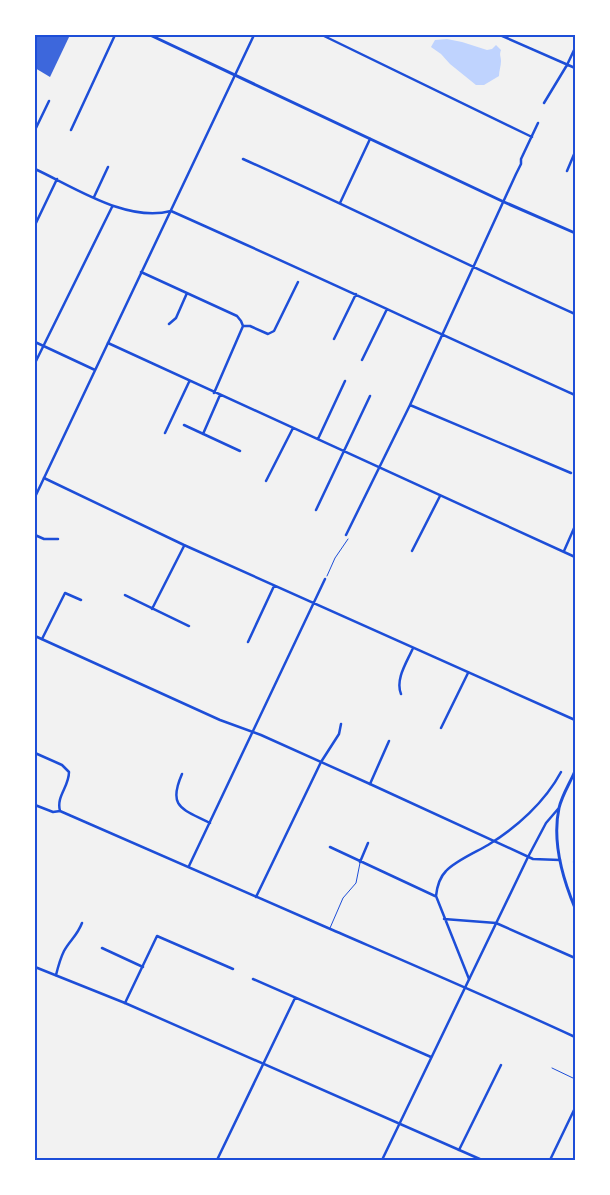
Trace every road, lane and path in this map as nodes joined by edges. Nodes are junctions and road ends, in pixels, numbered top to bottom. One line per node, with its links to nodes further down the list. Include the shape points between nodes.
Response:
1 (115, 35): 14 (street)
2 (150, 35): 9 (main road)
3 (254, 35): 9 (street)
4 (322, 35): 15 (street)
5 (500, 35): 7 (street)
6 (575, 48): 7 (street)
7 (567, 65): 8 (street); 11 (street)
8 (575, 68)
9 (235, 75): 16 (main road); 27 (street)
10 (49, 101): 13 (street)
11 (544, 103)
12 (538, 123): 15 (street)
13 (35, 130)
14 (71, 130)
15 (532, 136): 24 (street)
16 (371, 139): 24 (main road); 25 (street)
17 (575, 152): 21 (street)
18 (243, 159): 25 (street)
19 (108, 167): 23 (street)
20 (35, 169): 22 (street)
21 (567, 171)
22 (57, 179): 23 (street); 28 (street)
23 (94, 197): 26 (street)
24 (504, 202): 29 (main road); 30 (street)
25 (340, 203): 30 (street)
26 (112, 206): 27 (street, via 152,213); 43 (street)
27 (171, 211): 31 (street); 34 (street)
28 (35, 225)
29 (575, 233)
30 (474, 268): 36 (street); 39 (street)
31 (142, 272): 33 (street); 42 (street)
32 (298, 282): 38 (street, via 274,332 268,334)
33 (187, 293): 37 (street, via 176,318); 38 (street, via 236,316)
34 (356, 294): 35 (street); 40 (street)
35 (387, 309): 39 (street); 44 (street)
36 (575, 314)
37 (169, 324)
38 (243, 326): 49 (street)
39 (442, 336): 51 (street); 53 (street)
40 (334, 339)
41 (35, 342): 43 (street)
42 (108, 343): 46 (street); 48 (street)
43 (43, 346): 45 (street); 46 (street)
44 (362, 360)
45 (35, 363)
46 (95, 370): 63 (street)
47 (345, 381): 58 (street)
48 (189, 382): 49 (street); 56 (street)
49 (214, 392): 50 (street)
50 (220, 395): 55 (street); 57 (street)
51 (575, 395)
52 (370, 396): 60 (street)
53 (410, 404): 61 (street); 62 (street)
54 (184, 425): 57 (street)
55 (293, 428): 58 (street); 64 (street)
56 (166, 433)
57 (203, 434): 59 (street)
58 (318, 439): 60 (street)
59 (240, 451)
60 (344, 452): 61 (street); 67 (street)
61 (379, 467): 65 (street); 70 (street)
62 (571, 473)
63 (44, 478): 66 (street); 72 (street)
64 (266, 482)
65 (440, 496): 73 (street); 74 (street)
66 (35, 497)
67 (316, 510)
68 (575, 526): 74 (street)
69 (35, 535): 71 (street)
70 (346, 535): 76 (path, via 348,539)
71 (58, 539)
72 (184, 545): 77 (street); 81 (street)
73 (412, 551)
74 (564, 551): 75 (street)
75 (575, 557)
76 (325, 579): 80 (street)
77 (274, 586): 80 (street); 85 (street)
78 (125, 595): 81 (street)
79 (80, 600): 84 (street, via 64,593)
80 (314, 603): 86 (street); 92 (street)
81 (152, 609): 82 (street)
82 (189, 626)
83 (35, 636): 84 (street)
84 (42, 639): 92 (street)
85 (248, 642)
86 (413, 648): 87 (street); 88 (street, via 400,680)
87 (468, 673): 89 (street); 91 (street)
88 (400, 694)
89 (575, 720)
90 (341, 724): 95 (street, via 339,734)
91 (442, 728)
92 (253, 732): 95 (street); 103 (street)
93 (389, 741): 99 (street)
94 (35, 753): 102 (street, via 62,765 69,772 58,802)
95 (321, 762): 99 (street); 112 (street)
96 (560, 772): 104 (street, via 548,792 531,810)
97 (575, 772): 101 (main road)
98 (182, 774): 103 (street, via 176,793 179,805)
99 (370, 784): 104 (street)
100 (35, 804): 102 (street, via 53,812)
101 (559, 808): 107 (street, via 546,823); 108 (main road)
102 (60, 811): 110 (street)
103 (210, 823): 110 (street)
104 (494, 841): 107 (street); 111 (street, via 449,868 442,877)
105 (368, 843): 109 (street)
106 (330, 847): 109 (street)
107 (528, 857): 108 (street); 116 (street)
108 (560, 860): 113 (main road)
109 (360, 862): 111 (street); 117 (lane, via 356,883 343,898)
110 (189, 866): 112 (street)
111 (436, 896): 114 (street)
112 (256, 897): 117 (street)
113 (575, 908)
114 (444, 918): 116 (street); 125 (street)
115 (82, 923): 123 (street, via 61,958)
116 (496, 923): 119 (street); 125 (street)
117 (329, 929): 126 (street)
118 (102, 948): 120 (street)
119 (575, 958)
120 (143, 966): 122 (street, via 157,936); 128 (street)
121 (35, 967): 123 (street)
122 (233, 969)
123 (56, 975): 128 (street)
124 (253, 979): 127 (street)
125 (469, 979): 126 (street)
126 (465, 987): 129 (street); 130 (street)
127 (295, 998): 130 (street); 131 (street)
128 (125, 1003): 131 (street)
129 (575, 1037)
130 (431, 1057): 136 (street)
131 (262, 1064): 136 (street); 138 (street)
132 (501, 1065): 137 (street)
133 (552, 1068): 134 (lane)
134 (575, 1079)
135 (575, 1108): 141 (street)
136 (400, 1124): 137 (street); 139 (street)
137 (459, 1150): 140 (street)
138 (217, 1160)
139 (382, 1160)
140 (482, 1160)
141 (550, 1160)

